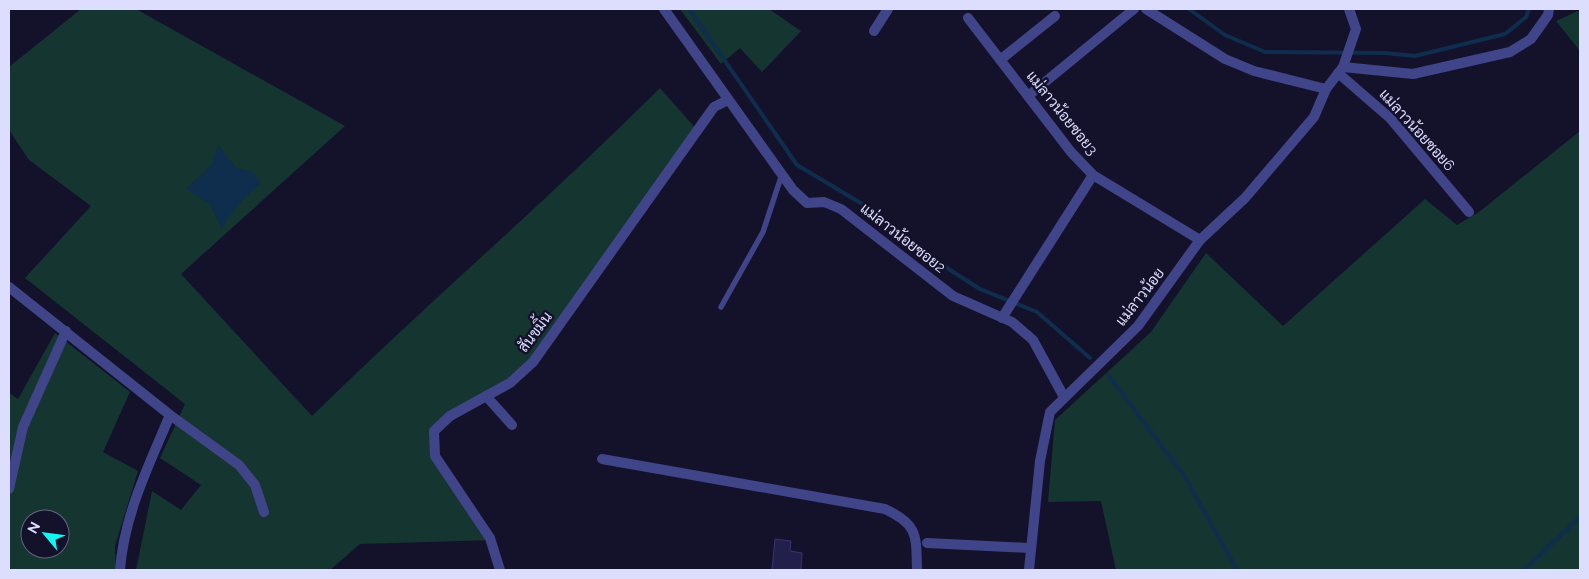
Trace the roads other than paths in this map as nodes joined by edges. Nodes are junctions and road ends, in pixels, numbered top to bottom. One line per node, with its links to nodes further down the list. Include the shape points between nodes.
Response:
1 (664, 9): 14 (street, แม่ลาวน้อยซอย2)
2 (888, 9): 9 (street)
3 (1134, 9): 13 (street)
4 (1146, 9): 12 (street, via 1225,59 1254,71)
5 (1350, 9): 11 (street, แม่ลาวน้อย, via 1356,29)
6 (1549, 9): 11 (street, via 1531,39 1510,52 1413,74)
7 (1055, 16): 10 (street)
8 (968, 18): 10 (street, แม่ลาวน้อยซอย3)
9 (874, 31)
10 (1000, 60): 13 (street, แม่ลาวน้อยซอย3)
11 (1340, 70): 12 (street, แม่ลาวน้อย); 17 (street, แม่ลาวน้อยซอย6, via 1390,118)
12 (1326, 90): 18 (street, แม่ลาวน้อย, via 1314,117 1285,154)
13 (1028, 96): 16 (street, แม่ลาวน้อยซอย3)
14 (728, 100): 15 (street, แม่ลาวน้อยซอย2); 23 (street, สันขมิ้น, via 714,107 533,362 510,383)
15 (782, 174): 20 (lane, via 763,232); 21 (street, แม่ลาวน้อยซอย2, via 793,190 808,202 824,202 841,209 953,296)
16 (1093, 175): 18 (street, แม่ลาวน้อยซอย3); 21 (street)
17 (1468, 212)
18 (1200, 240): 24 (street, แม่ลาวน้อย, via 1138,326)
19 (9, 287): 22 (street)
20 (721, 307)
21 (1002, 318): 24 (street, แม่ลาวน้อยซอย2, via 1012,322 1033,340)
22 (66, 331): 25 (street); 28 (street, via 23,428)
23 (486, 396): 26 (street); 33 (street, สันขมิ้น, via 450,416 434,431 435,456 490,538)
24 (1064, 397): 31 (street, แม่ลาวน้อย, via 1050,412 1040,460)
25 (170, 415): 29 (street, via 239,464 255,485); 32 (street, via 137,495 122,548)
26 (512, 425)
27 (602, 459): 34 (street, via 885,509 902,517 914,530)
28 (9, 489)
29 (264, 512)
30 (926, 543): 31 (street)
31 (1030, 548): 35 (street, แม่ลาวน้อย)
32 (120, 570)
33 (500, 570)
34 (918, 570)
35 (1029, 570)

